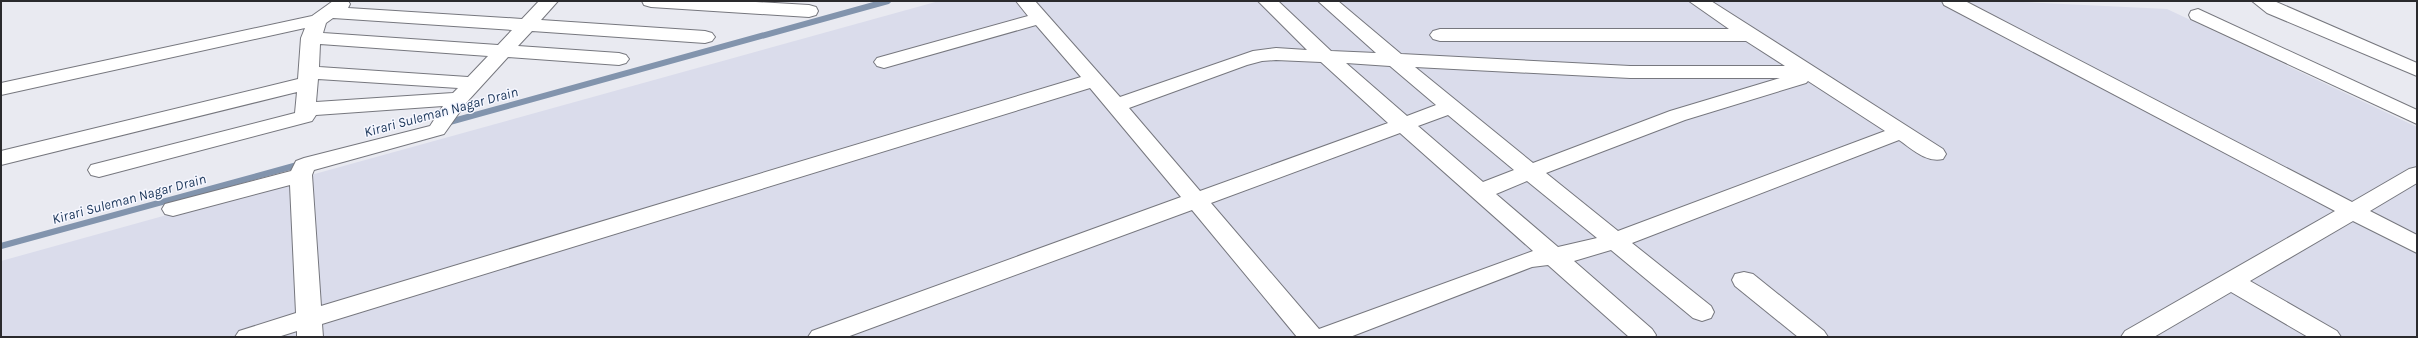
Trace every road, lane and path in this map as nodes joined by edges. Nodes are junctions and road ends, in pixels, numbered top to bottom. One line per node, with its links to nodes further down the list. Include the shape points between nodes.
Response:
1 (549, 1): 13 (street)
2 (651, 1): 9 (street)
3 (1025, 1): 12 (street)
4 (1267, 1): 18 (street)
5 (1327, 1): 20 (street)
6 (1698, 1): 15 (street)
7 (1951, 1): 44 (street)
8 (2261, 1): 22 (street, via 2292,17)
9 (809, 11)
10 (2198, 15): 32 (street)
11 (326, 18): 13 (street); 17 (street); 24 (street); 27 (street)
12 (1040, 18): 21 (street); 25 (street)
13 (524, 26): 16 (street); 17 (street)
14 (1440, 35): 15 (street)
15 (1751, 35): 23 (street)
16 (706, 38)
17 (503, 50): 19 (street); 26 (street)
18 (1327, 58): 20 (street); 28 (street, via 1260,55); 33 (street)
19 (619, 59)
20 (1394, 60): 23 (street, via 1630,72); 29 (street)
21 (884, 62)
22 (2417, 70)
23 (1811, 74): 34 (street); 38 (street, via 1696,110)
24 (308, 78): 26 (street); 30 (street); 36 (street)
25 (1094, 80): 28 (street); 51 (street)
26 (473, 83): 31 (street)
27 (1, 89)
28 (1116, 106): 42 (street)
29 (1451, 107): 33 (street); 38 (street)
30 (307, 109): 31 (street); 37 (street, via 305,116 289,122)
31 (450, 112): 40 (street, via 433,132 307,164 302,168)
32 (2417, 118)
33 (1404, 124): 41 (street); 42 (street)
34 (1901, 132): 35 (street); 45 (street)
35 (1935, 154)
36 (1, 158)
37 (99, 170)
38 (1530, 171): 41 (street); 45 (street)
39 (2417, 174): 44 (street)
40 (301, 175): 43 (street); 51 (street)
41 (1480, 192): 47 (street)
42 (1196, 200): 55 (street); 56 (street)
43 (173, 209)
44 (2352, 211): 46 (street); 49 (street)
45 (1614, 241): 47 (street, via 1581,252); 50 (street)
46 (2417, 245)
47 (1554, 257): 52 (street); 57 (street, via 1528,260)
48 (1744, 280): 58 (street)
49 (2231, 281): 53 (street); 59 (street)
50 (1702, 312)
51 (310, 328): 54 (street)
52 (1643, 335)
53 (2137, 336)
54 (248, 337)
55 (821, 337)
56 (1311, 337)
57 (1324, 337)
58 (1815, 337)
59 (2328, 337)

